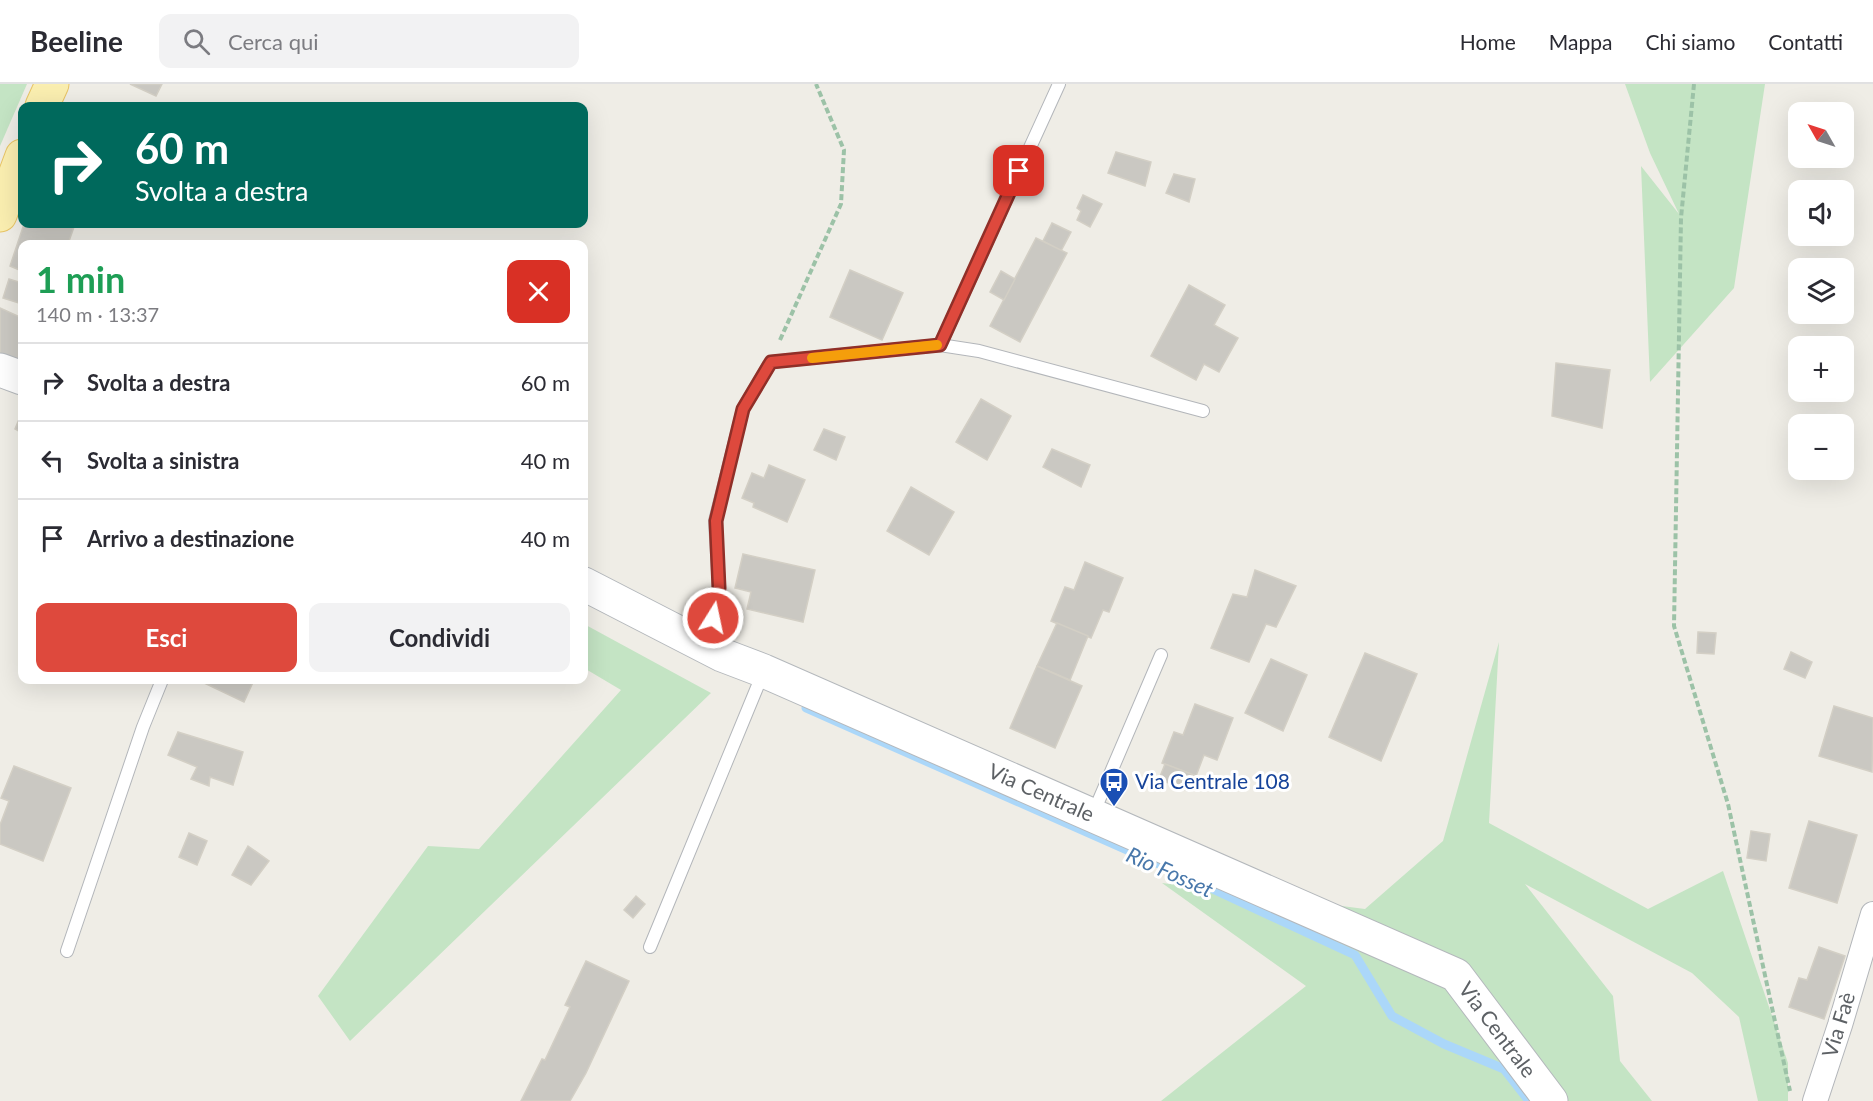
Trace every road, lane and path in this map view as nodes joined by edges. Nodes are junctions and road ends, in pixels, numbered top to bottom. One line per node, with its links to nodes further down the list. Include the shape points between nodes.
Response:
1 (52, 84): 5 (main road)
2 (816, 84): 9 (path, via 844,150 841,204)
3 (1059, 84): 8 (lane)
4 (1694, 84): 23 (path, via 1681,218 1674,626 1728,804)
5 (44, 102)
6 (18, 167): 7 (main road)
7 (0, 214)
8 (940, 345): 9 (lane); 12 (lane, via 979,351)
9 (771, 362): 14 (lane, via 743,409 716,521 719,588 713,618)
10 (0, 370): 11 (street)
11 (18, 377)
12 (1203, 411)
13 (588, 586): 14 (street, Via Centrale)
14 (722, 655): 16 (street, Via Centrale)
15 (1161, 655): 18 (lane)
16 (764, 671): 18 (street, Via Centrale); 20 (lane)
17 (160, 684): 21 (lane)
18 (1092, 815): 22 (street, Via Centrale, via 1456,975)
19 (1873, 914): 24 (street, Via Faè)
20 (650, 947)
21 (67, 951)
22 (1551, 1101)
23 (1792, 1101)
24 (1815, 1101)

